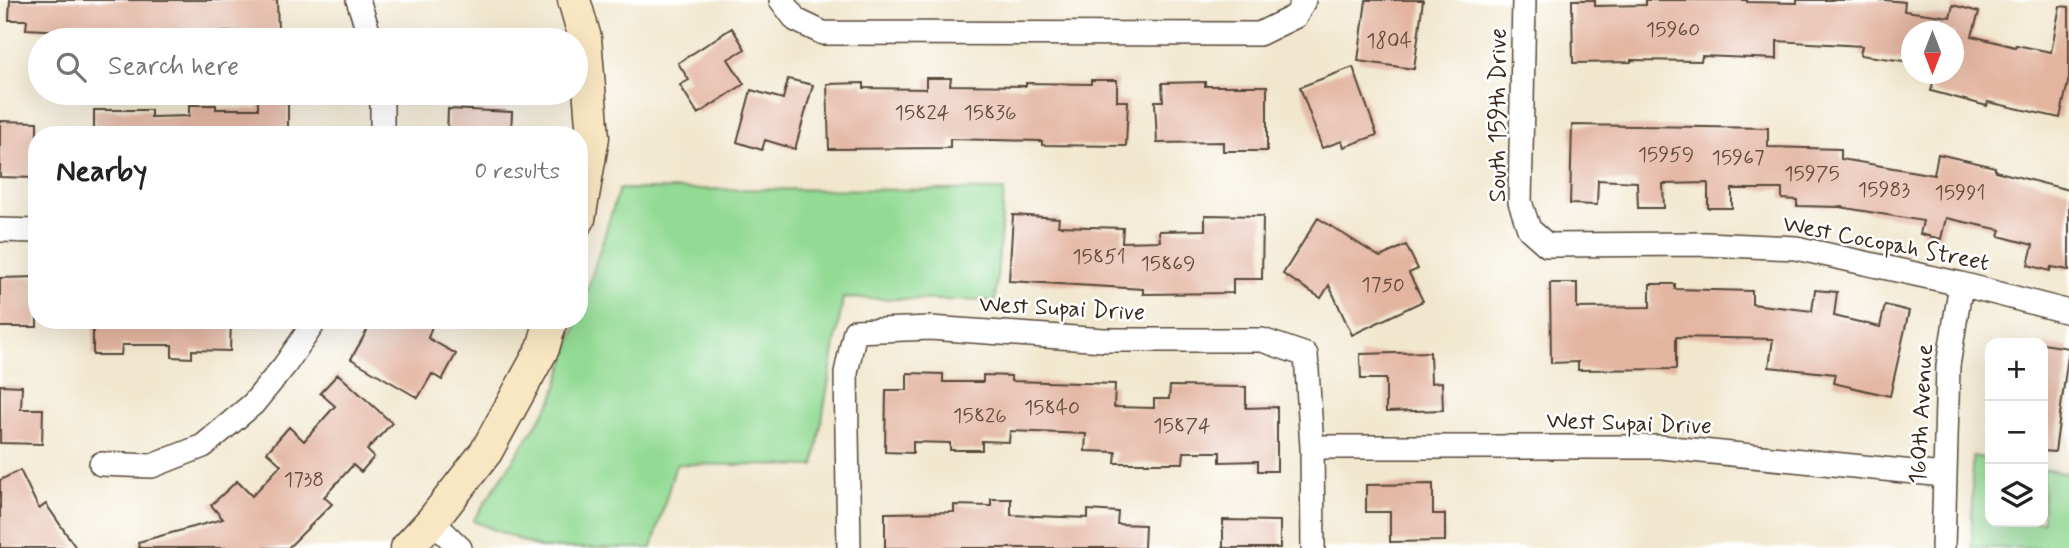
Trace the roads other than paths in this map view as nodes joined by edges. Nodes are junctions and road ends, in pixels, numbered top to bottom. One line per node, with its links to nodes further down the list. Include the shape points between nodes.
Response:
1 (358, 0): 6 (street)
2 (575, 0): 7 (street)
3 (780, 0): 5 (street, via 796,19 823,33 1259,34)
4 (1524, 0): 12 (street, South 159th Drive, via 1520,202)
5 (1300, 8)
6 (367, 28)
7 (577, 28)
8 (588, 104): 11 (street, via 593,137)
9 (382, 105): 10 (street)
10 (382, 126)
11 (588, 166)
12 (1529, 229): 15 (street, West Cocopah Street, via 1547,245 1796,247)
13 (0, 230): 14 (street)
14 (28, 231)
15 (1961, 284): 16 (street, West Cocopah Street); 21 (street, 160th Avenue, via 1948,366)
16 (2069, 312)
17 (310, 329): 20 (street, via 253,404 203,446 152,466)
18 (548, 329): 22 (street, via 543,348 486,452)
19 (1312, 447): 21 (street, West Supai Drive, via 1661,447); 25 (street, West Supai Drive, via 1306,355 1262,340 1104,340 930,328 855,331 846,373); 26 (street)
20 (101, 464)
21 (1944, 475): 27 (street, 160th Avenue)
22 (432, 521): 23 (street); 24 (street)
23 (407, 548)
24 (460, 548)
25 (849, 548)
26 (1313, 548)
27 (1943, 548)

